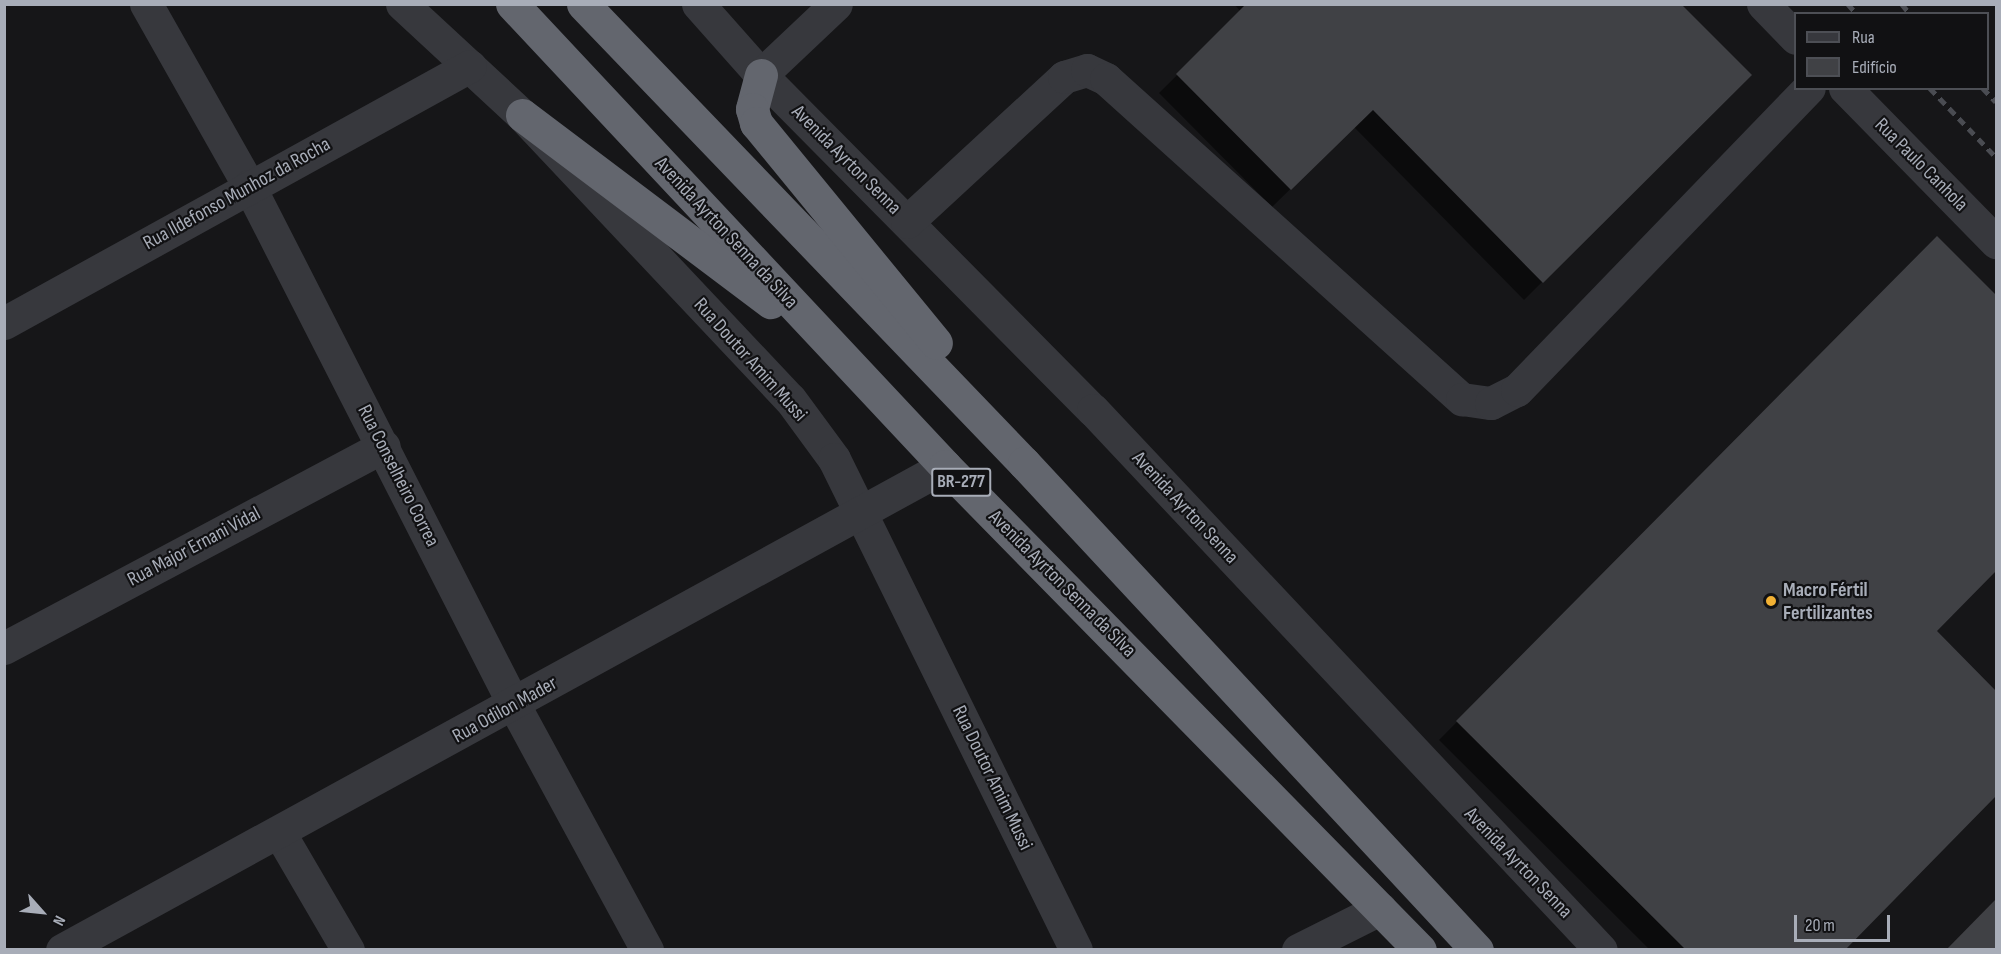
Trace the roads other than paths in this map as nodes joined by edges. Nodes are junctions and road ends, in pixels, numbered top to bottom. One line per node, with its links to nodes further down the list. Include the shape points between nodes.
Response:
1 (146, 4): 14 (street, Rua Conselheiro Correa)
2 (402, 4): 9 (street, Rua Doutor Amim Mussi)
3 (512, 4): 18 (highway, Avenida Ayrton Senna da Silva / BR-277)
4 (583, 4): 20 (highway, BR-277)
5 (698, 4): 10 (street, Avenida Ayrton Senna)
6 (836, 4): 10 (street)
7 (1763, 4): 8 (street)
8 (1794, 36)
9 (470, 66): 13 (street, Rua Doutor Amim Mussi); 14 (street, Rua Ildefonso Munhoz da Rocha)
10 (761, 75): 15 (street, Avenida Ayrton Senna); 20 (highway, via 752,109 756,123 956,367)
11 (1807, 90): 15 (street, via 1517,390 1491,403 1462,399 1106,79 1087,70 1064,77)
12 (1847, 90): 16 (street, Rua Paulo Canhola)
13 (522, 115): 18 (highway); 22 (street, Rua Doutor Amim Mussi, via 790,399 834,459)
14 (249, 186): 17 (street, Rua Ildefonso Munhoz da Rocha); 19 (street, Rua Conselheiro Correa)
15 (907, 222): 34 (street, Avenida Ayrton Senna, via 1093,410)
16 (1996, 242)
17 (4, 323)
18 (840, 354): 21 (highway, Avenida Ayrton Senna da Silva / BR-277)
19 (384, 446): 23 (street, Rua Major Ernani Vidal); 24 (street, Rua Conselheiro Correa)
20 (1024, 463): 33 (highway, BR-277)
21 (945, 466): 22 (street, Rua Odilon Mader); 26 (highway, Avenida Ayrton Senna da Silva / BR-277)
22 (863, 513): 24 (street, Rua Odilon Mader); 30 (street, Rua Doutor Amim Mussi)
23 (4, 648)
24 (514, 705): 25 (street, Rua Odilon Mader); 29 (street, Rua Conselheiro Correa)
25 (279, 832): 27 (street, Rua Odilon Mader); 28 (street)
26 (1380, 909): 31 (street); 32 (highway, Avenida Ayrton Senna da Silva / BR-277)
27 (62, 950)
28 (348, 950)
29 (647, 950)
30 (1076, 950)
31 (1298, 950)
32 (1420, 950)
33 (1477, 950)
34 (1601, 950)

